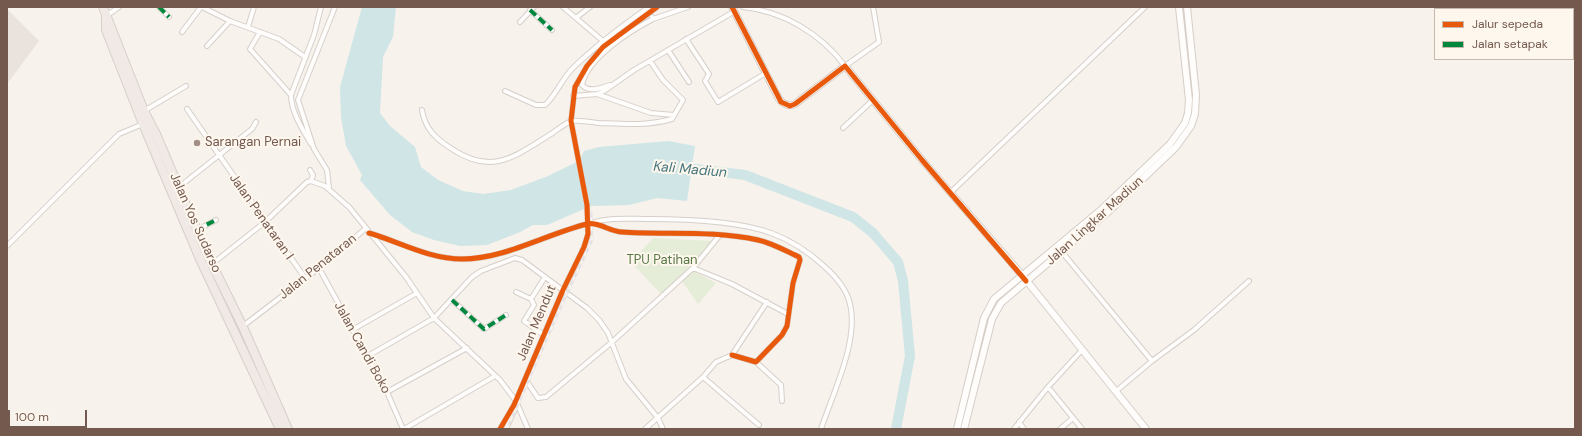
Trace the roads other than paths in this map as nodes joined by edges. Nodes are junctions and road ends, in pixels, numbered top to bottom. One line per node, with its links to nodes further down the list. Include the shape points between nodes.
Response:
1 (103, 7): 21 (highway, Jalan Yos Sudarso)
2 (119, 7): 21 (street)
3 (159, 7): 22 (street)
4 (202, 7): 25 (street); 29 (street)
5 (254, 7): 27 (street)
6 (321, 7): 35 (street)
7 (335, 7): 56 (street, via 298,100)
8 (563, 7): 23 (street)
9 (590, 7): 23 (street)
10 (649, 7): 32 (street)
11 (657, 7): 20 (street, Jalan Mendut)
12 (688, 7): 24 (street)
13 (743, 7): 37 (street, via 762,10 806,30 824,42)
14 (873, 7): 37 (street, via 879,42)
15 (1145, 7): 62 (street)
16 (1179, 7): 75 (main road, Jalan Lingkar Madiun, via 1189,100 1185,123 1170,144 1102,209)
17 (1187, 7): 71 (main road, Jalan Lingkar Madiun, via 1196,96 1196,114 1191,126 1176,147 1114,207)
18 (532, 9): 26 (street); 28 (street)
19 (733, 9): 31 (street); 38 (main road)
20 (649, 13): 24 (street); 45 (street, Jalan Mendut, via 594,57 578,80)
21 (106, 16): 49 (highway, Jalan Yos Sudarso); 53 (highway, Jalan Yos Sudarso, via 106,30)
22 (169, 17)
23 (577, 17): 32 (street)
24 (653, 19): 40 (street, via 608,49 589,70 582,85 590,89)
25 (230, 21): 27 (street); 33 (street)
26 (520, 22)
27 (248, 27): 30 (street)
28 (552, 30)
29 (182, 32)
30 (260, 32): 35 (street, via 279,39); 44 (street, via 250,49)
31 (686, 39): 34 (street); 38 (street, via 709,74 705,81 718,102)
32 (603, 41): 42 (street, via 571,70 544,105 536,105)
33 (207, 46)
34 (668, 50): 36 (street); 39 (street)
35 (305, 57): 44 (street)
36 (650, 60): 40 (street); 50 (street, via 663,80 683,100)
37 (845, 66): 38 (main road, via 793,105 784,104 779,99); 46 (main road)
38 (766, 73)
39 (689, 82)
40 (613, 84): 43 (street)
41 (186, 86): 49 (street)
42 (506, 91)
43 (597, 94): 45 (street); 50 (street, via 651,113)
44 (291, 95): 56 (street, via 291,102 302,129)
45 (573, 96): 51 (street, Jalan Mendut)
46 (873, 100): 54 (street); 62 (main road)
47 (187, 109): 57 (street, Jalan Penataran I)
48 (422, 110): 51 (street, via 428,129 442,143 468,158 493,163 512,158)
49 (144, 111): 55 (highway, Jalan Yos Sudarso)
50 (674, 115): 51 (street, via 672,119 664,122 635,125)
51 (571, 121): 65 (street, Jalan Mendut)
52 (256, 122): 57 (street, via 252,129)
53 (143, 124): 55 (highway, Jalan Yos Sudarso); 70 (street, via 119,134)
54 (843, 128)
55 (152, 136): 61 (highway, Jalan Yos Sudarso); 105 (highway, Jalan Yos Sudarso, via 200,259)
56 (314, 149): 60 (street, via 327,170)
57 (218, 155): 61 (street); 64 (street, Jalan Penataran I)
58 (310, 170): 59 (street)
59 (311, 181): 60 (street); 64 (street)
60 (329, 186): 66 (street)
61 (179, 187): 67 (highway, Jalan Yos Sudarso)
62 (950, 193): 75 (main road)
63 (216, 220): 67 (street)
64 (265, 222): 72 (street); 77 (street, Jalan Penataran I)
65 (590, 223): 68 (street, via 515,248 464,259 439,257); 69 (street, via 621,232); 80 (street, Jalan Mendut, via 584,247); 122 (street, via 619,218 697,221 747,228 772,233 817,259 831,272 844,290 850,303 852,319 850,346)
66 (365, 229): 68 (street, Jalan Penataran); 73 (street, Jalan Penataran)
67 (196, 230): 72 (highway, Jalan Yos Sudarso)
68 (369, 234): 82 (street, Jalan Penataran)
69 (719, 236): 74 (street); 86 (street, via 757,240 800,259 795,271)
70 (7, 246)
71 (1062, 252): 78 (main road, Jalan Lingkar Madiun); 97 (street)
72 (212, 264): 89 (highway, Jalan Yos Sudarso)
73 (319, 268): 77 (street, Jalan Penataran); 90 (street, Jalan Candi Boko)
74 (693, 268): 85 (street); 92 (street)
75 (1022, 275): 78 (main road); 123 (main road, Jalan Lingkar Madiun, via 994,299 988,308)
76 (545, 277): 80 (street); 83 (street); 84 (street, via 522,260 515,258 481,271)
77 (305, 278): 89 (street, Jalan Penataran)
78 (1026, 281): 94 (main road); 124 (main road, Jalan Lingkar Madiun, via 995,310)
79 (1249, 281): 97 (street, via 1194,330)
80 (563, 290): 91 (street, Jalan Mendut); 92 (street, via 599,320)
81 (516, 292): 83 (street)
82 (417, 293): 88 (street, Jalan Penataran); 90 (street)
83 (531, 299): 91 (street, via 534,305 524,321)
84 (452, 300): 87 (street, via 484,329); 88 (street)
85 (767, 302): 86 (street); 95 (street)
86 (788, 314): 98 (street, via 787,326 782,335)
87 (506, 315)
88 (434, 318): 93 (street, Jalan Penataran); 96 (street)
89 (243, 327): 105 (highway, Jalan Yos Sudarso)
90 (352, 330): 96 (street, Jalan Candi Boko)
91 (544, 335): 101 (street, Jalan Mendut)
92 (612, 342): 101 (street, via 544,398 538,398); 108 (street, via 626,379)
93 (466, 348): 99 (street, Jalan Penataran); 103 (street)
94 (1082, 350): 102 (street); 104 (main road)
95 (732, 355): 98 (street); 100 (street, via 718,361)
96 (366, 357): 103 (street, Jalan Candi Boko)
97 (1152, 361): 104 (street)
98 (756, 362): 106 (street, via 781,385)
99 (495, 376): 107 (street, Jalan Penataran); 113 (street)
100 (702, 377): 108 (street); 112 (street)
101 (525, 379): 107 (street, Jalan Mendut)
102 (1048, 387): 109 (street); 110 (street)
103 (387, 392): 113 (street, Jalan Candi Boko)
104 (1115, 392): 129 (main road)
105 (268, 393): 114 (highway, Jalan Yos Sudarso); 115 (highway, Jalan Yos Sudarso)
106 (782, 401)
107 (515, 403): 111 (street, Jalan Mendut); 119 (street, Jalan Penataran)
108 (658, 418): 120 (street); 121 (street)
109 (1073, 418): 127 (street); 128 (street)
110 (1019, 422): 125 (street); 126 (street)
111 (506, 423): 117 (street, Jalan Mendut); 118 (street)
112 (759, 425)
113 (403, 428): 116 (street)
114 (280, 429)
115 (288, 429)
116 (397, 429)
117 (500, 429)
118 (506, 429)
119 (528, 429)
120 (645, 429)
121 (663, 429)
122 (821, 429)
123 (957, 429)
124 (964, 429)
125 (1014, 429)
126 (1024, 429)
127 (1060, 429)
128 (1082, 429)
129 (1146, 429)

